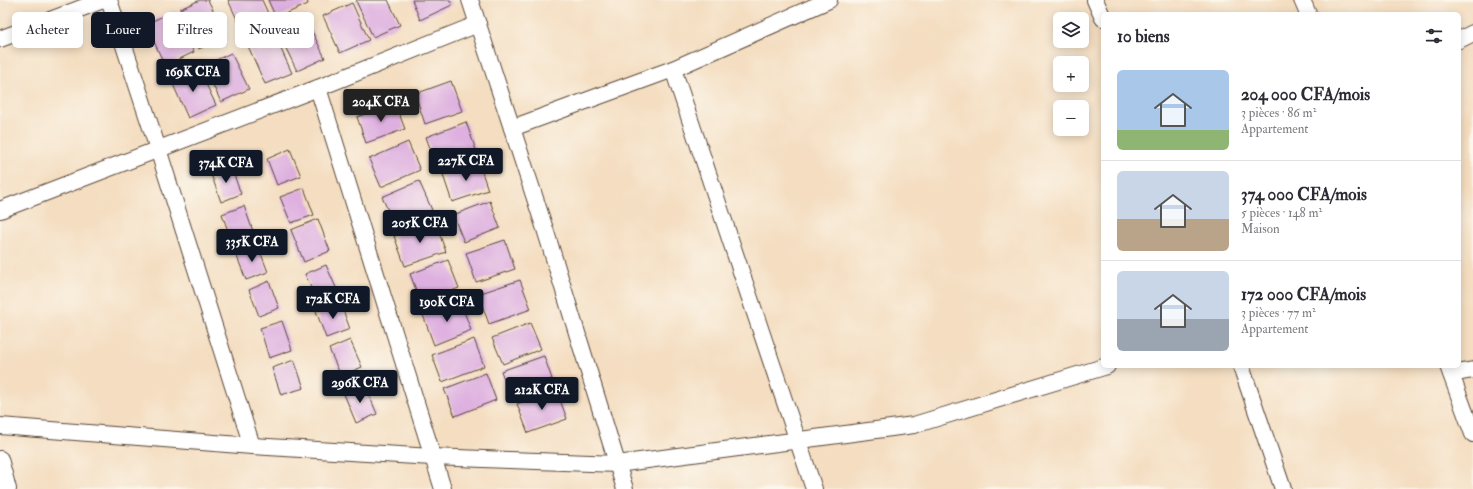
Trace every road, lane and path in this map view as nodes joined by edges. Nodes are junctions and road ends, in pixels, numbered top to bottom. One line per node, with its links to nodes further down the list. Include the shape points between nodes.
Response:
1 (103, 0): 11 (street)
2 (109, 0): 16 (street)
3 (470, 0): 9 (street)
4 (829, 0): 13 (street)
5 (1095, 0): 8 (street)
6 (1302, 0): 7 (street)
7 (1307, 12)
8 (1101, 14)
9 (478, 24): 14 (street); 15 (street)
10 (1473, 33): 12 (street)
11 (0, 39)
12 (1461, 39)
13 (673, 69): 15 (street); 24 (street)
14 (318, 88): 16 (street); 26 (street)
15 (512, 128): 28 (street)
16 (158, 149): 17 (street); 25 (street)
17 (0, 210)
18 (1101, 368): 24 (street, via 914,425)
19 (1242, 368): 33 (street)
20 (1449, 370): 21 (street); 23 (street)
21 (1473, 370)
22 (0, 426): 25 (street)
23 (1473, 434)
24 (798, 441): 28 (street); 32 (street)
25 (252, 446): 26 (street)
26 (432, 456): 28 (street); 30 (street)
27 (0, 459): 29 (street)
28 (617, 464): 31 (street)
29 (8, 489)
30 (443, 489)
31 (626, 489)
32 (814, 489)
33 (1283, 489)

